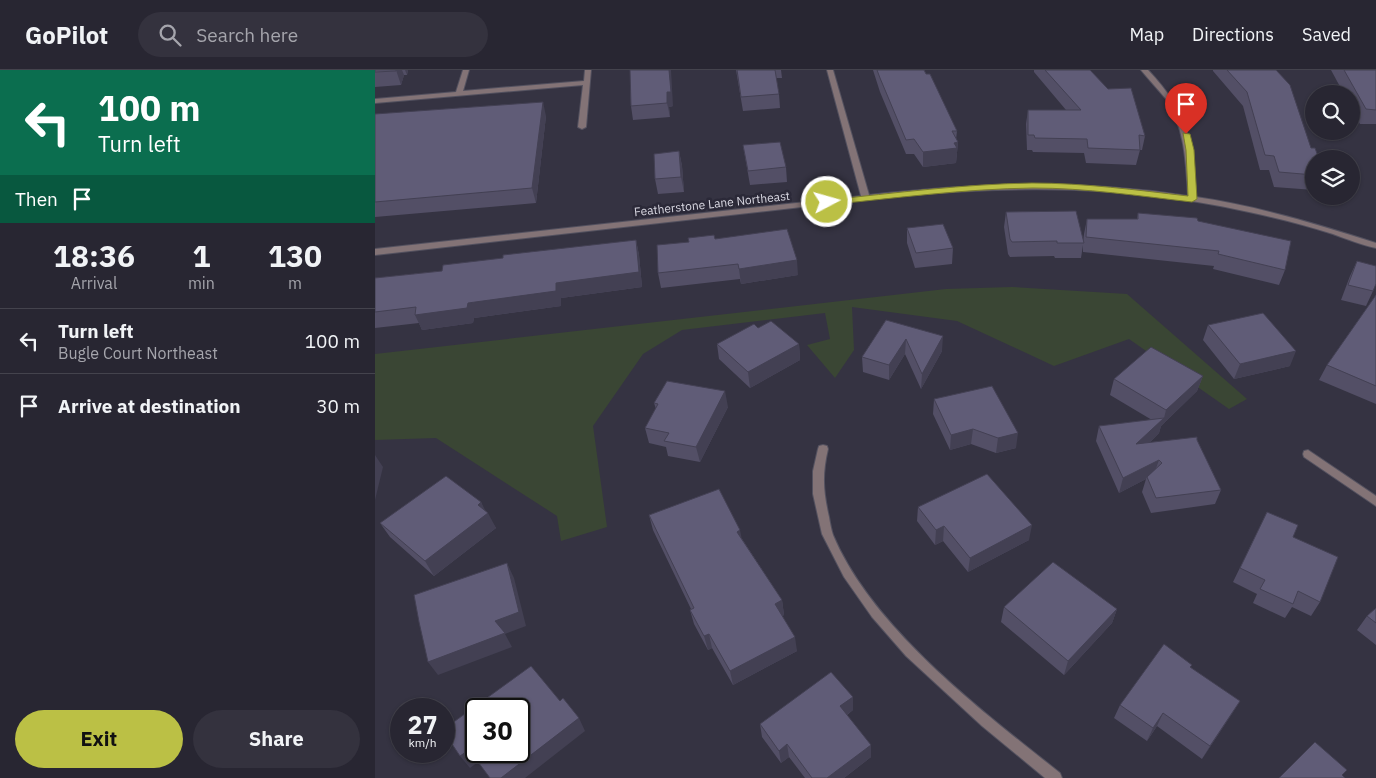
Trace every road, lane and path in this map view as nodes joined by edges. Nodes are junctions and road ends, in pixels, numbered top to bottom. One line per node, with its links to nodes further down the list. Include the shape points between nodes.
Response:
1 (466, 70): 6 (street)
2 (588, 70): 5 (street)
3 (830, 70): 9 (street)
4 (1144, 70): 10 (street, via 1161,88 1181,119 1190,150)
5 (587, 83): 6 (street); 8 (street)
6 (459, 94): 7 (street)
7 (375, 101)
8 (582, 127)
9 (866, 198): 10 (street, Featherstone Lane Northeast, via 976,187 1033,186 1090,187); 12 (street, Featherstone Lane Northeast)
10 (1192, 199): 11 (street, Featherstone Lane Northeast, via 1303,223)
11 (1376, 246)
12 (375, 252)
13 (823, 449): 16 (street, via 817,471 824,525 841,562 867,602 901,642 962,702)
14 (1308, 454): 15 (street)
15 (1376, 502)
16 (1055, 778)

